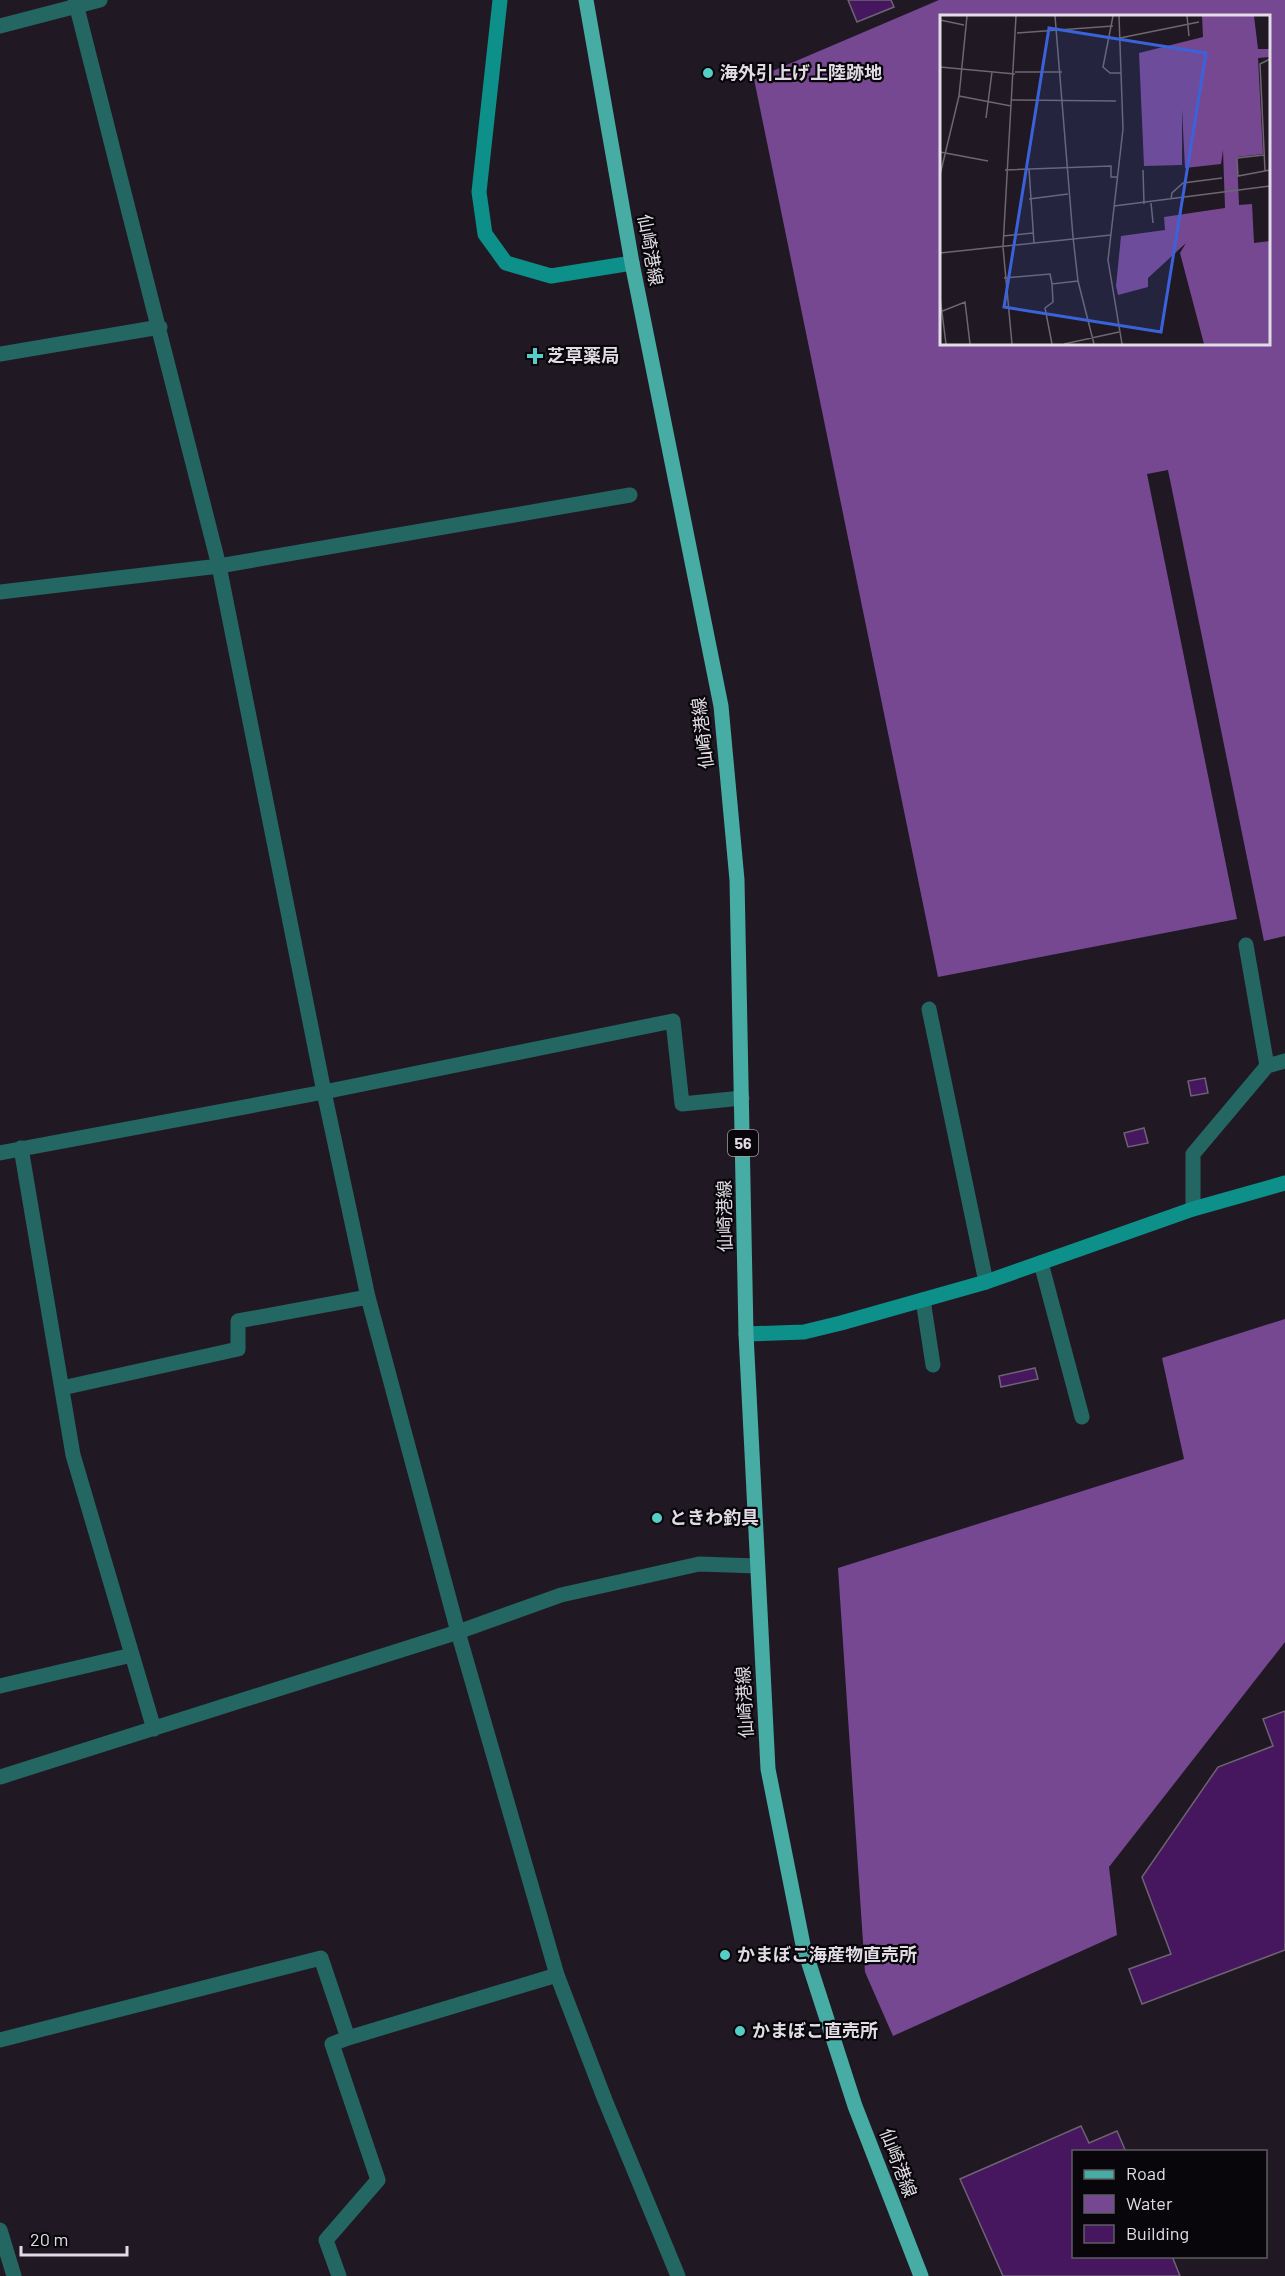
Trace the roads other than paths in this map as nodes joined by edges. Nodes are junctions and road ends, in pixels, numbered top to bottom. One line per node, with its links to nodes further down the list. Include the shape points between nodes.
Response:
1 (100, 0): 4 (street)
2 (500, 0): 6 (street, via 479,192 485,234 506,263 551,276)
3 (586, 0): 6 (main road, 仙崎港線 / 56)
4 (75, 3): 5 (street); 7 (street)
5 (0, 26)
6 (632, 263): 17 (main road, 仙崎港線 / 56, via 721,706 737,880)
7 (160, 327): 8 (street); 10 (street)
8 (0, 354)
9 (630, 495): 10 (street)
10 (219, 567): 11 (street); 16 (street)
11 (0, 591)
12 (1246, 945): 15 (street)
13 (929, 1009): 23 (street)
14 (1285, 1060): 15 (street)
15 (1267, 1066): 21 (street, via 1193,1154)
16 (324, 1092): 17 (street, via 673,1021 682,1104); 18 (street); 24 (street)
17 (742, 1098): 26 (main road, 仙崎港線 / 56)
18 (21, 1148): 19 (street); 28 (street)
19 (0, 1153)
20 (1285, 1183): 21 (street)
21 (1193, 1209): 22 (street)
22 (1041, 1263): 23 (street); 29 (street)
23 (986, 1282): 25 (street)
24 (368, 1297): 28 (street, via 238,1321 238,1349); 31 (street)
25 (923, 1300): 26 (street, via 804,1332); 27 (street)
26 (746, 1334): 30 (main road, 仙崎港線 / 56)
27 (933, 1365)
28 (62, 1388): 32 (street, via 73,1455)
29 (1082, 1417)
30 (757, 1566): 31 (street, via 699,1564 561,1595); 43 (main road, 仙崎港線 / 56, via 768,1769 803,1945 855,2106)
31 (458, 1632): 34 (street); 36 (street)
32 (132, 1655): 33 (street); 34 (street)
33 (0, 1686)
34 (154, 1729): 35 (street)
35 (0, 1777)
36 (557, 1975): 37 (street); 42 (street)
37 (348, 2038): 38 (street, via 321,1958); 41 (street, via 332,2044 378,2180 326,2240)
38 (0, 2040)
39 (0, 2230): 40 (street)
40 (14, 2276)
41 (339, 2276)
42 (678, 2276)
43 (921, 2276)

